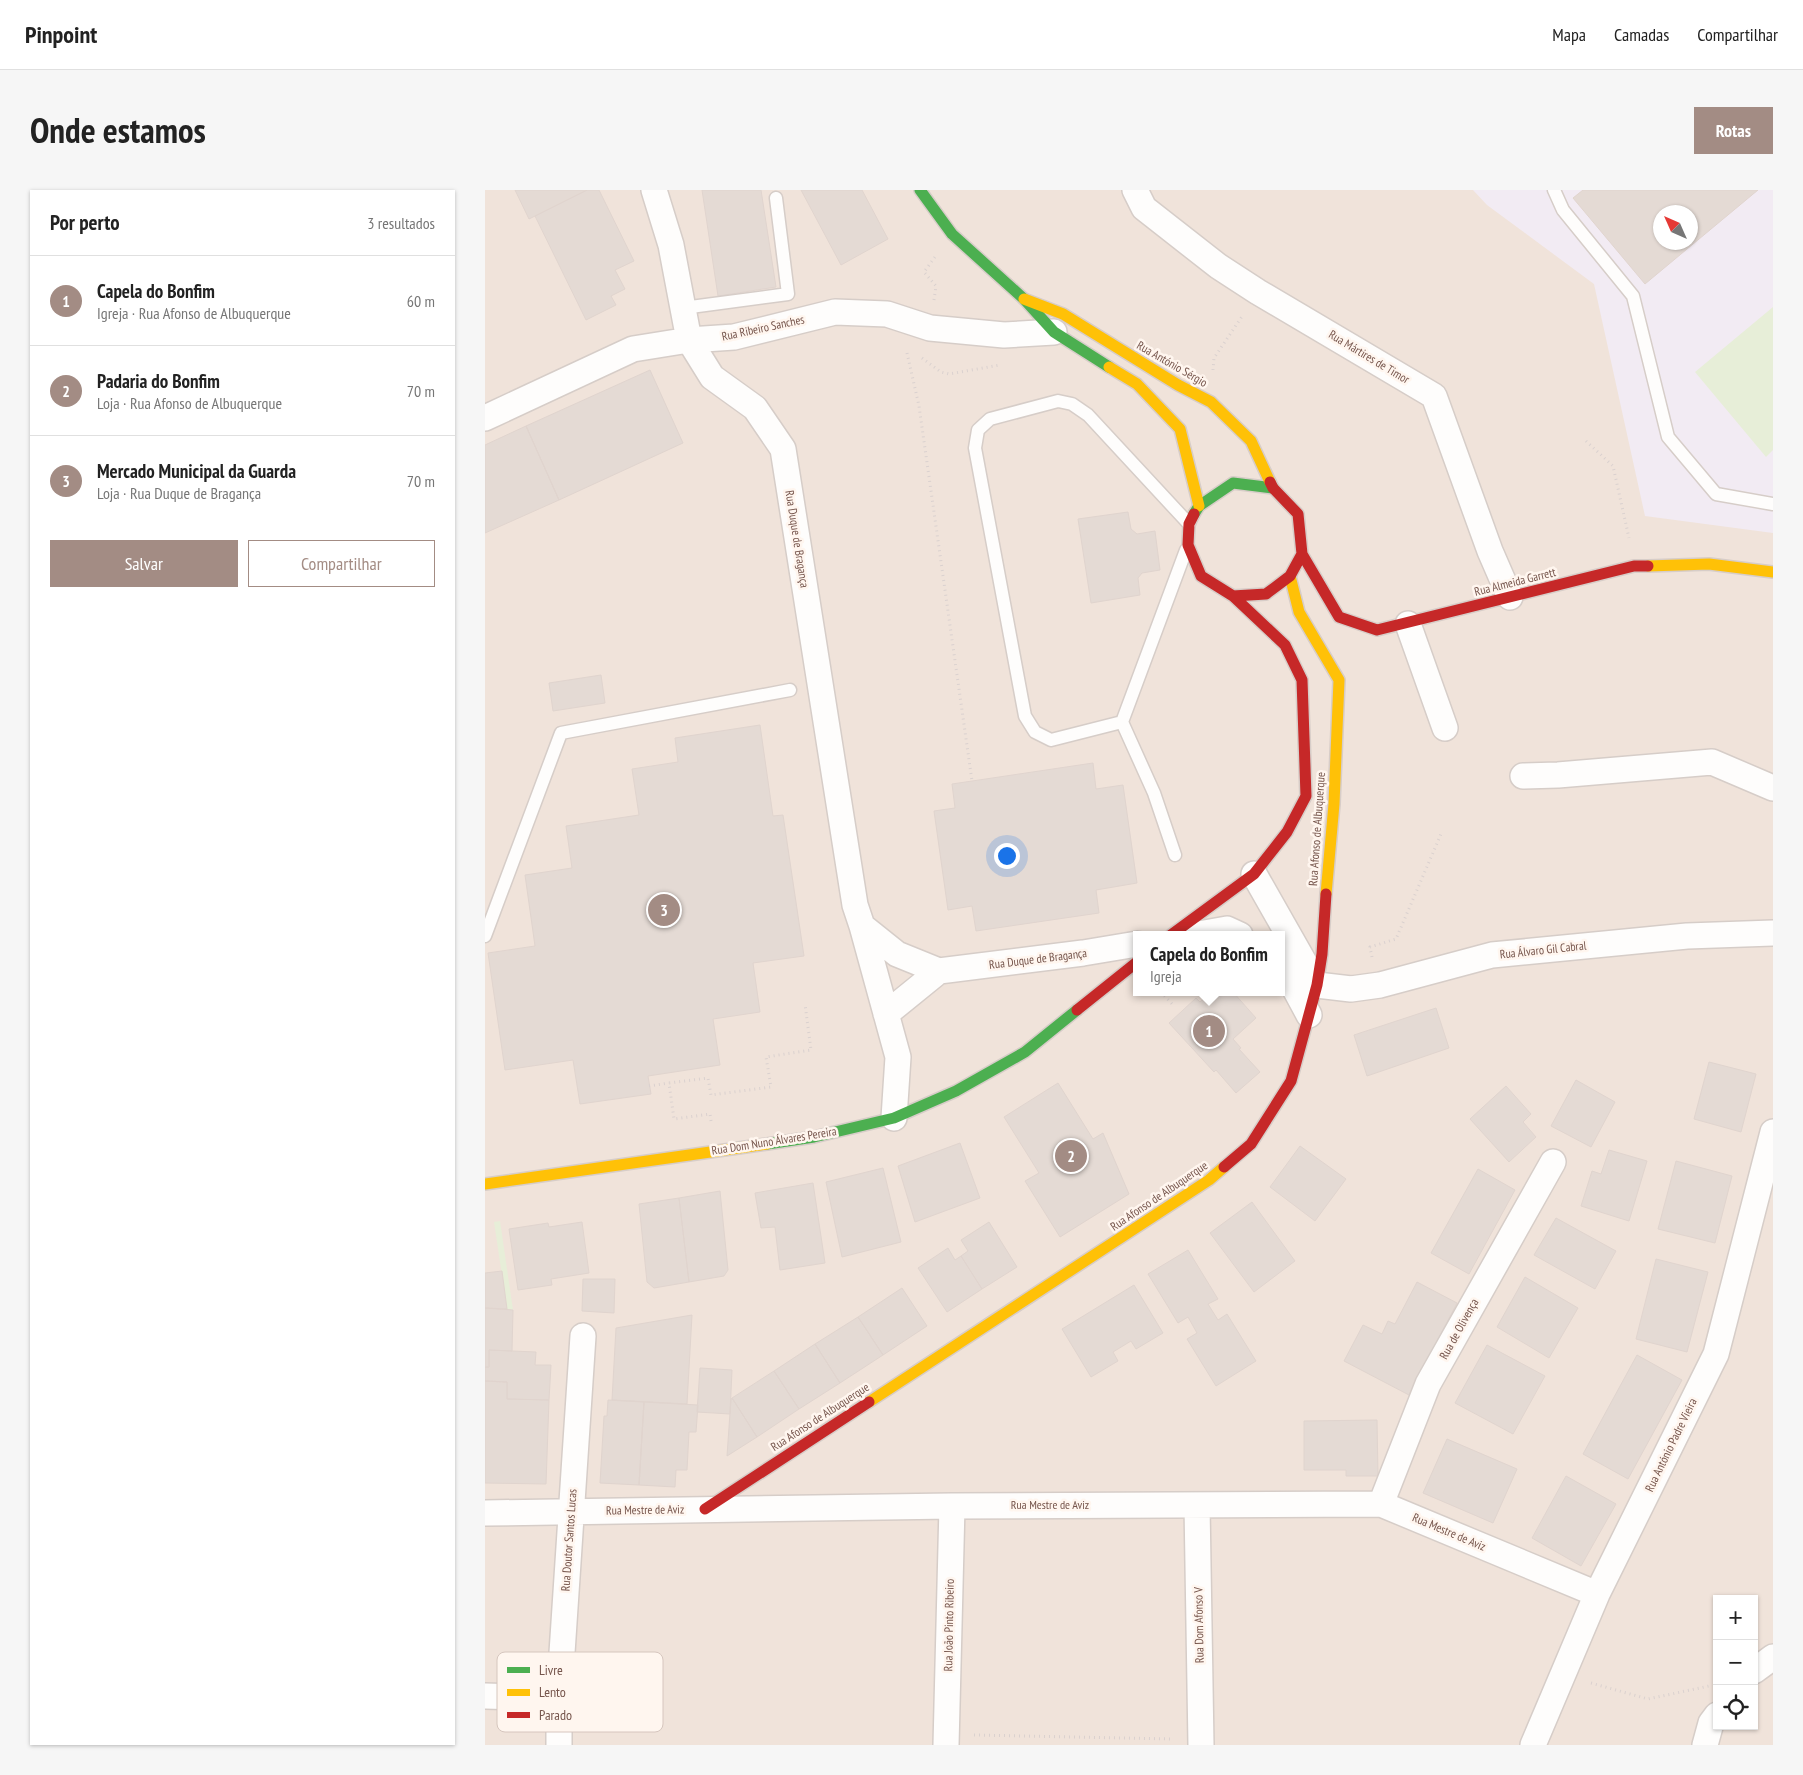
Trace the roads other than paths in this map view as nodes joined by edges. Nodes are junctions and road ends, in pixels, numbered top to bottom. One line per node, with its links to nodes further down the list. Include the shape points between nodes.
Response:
1 (654, 190): 7 (street, Rua Duque de Bragança, via 671,245)
2 (920, 190): 6 (street, Rua António Sérgio, via 952,234)
3 (1135, 190): 20 (street, Rua Mártires de Timor, via 1144,208 1218,266 1434,396)
4 (1554, 190): 12 (lane, via 1563,210 1633,296 1668,437 1716,494)
5 (775, 198): 7 (lane, via 788,294)
6 (1024, 299): 8 (street, Rua António Sérgio); 11 (street, Rua António Sérgio, via 1063,314 1211,402 1251,441)
7 (683, 308): 9 (street, Rua Duque de Bragança)
8 (1054, 332): 9 (street, Rua Ribeiro Sanches, via 1004,335 931,328 887,314 835,312 733,337); 13 (street, Rua António Sérgio, via 1137,384 1180,429)
9 (689, 340): 10 (street, Rua Ribeiro Sanches, via 633,349); 29 (street, Rua Duque de Bragança, via 711,377 755,408 783,449 855,905)
10 (485, 418)
11 (1273, 488): 13 (street, via 1233,483); 16 (street, via 1298,514)
12 (1773, 504)
13 (1199, 506): 14 (street)
14 (1189, 524): 15 (street); 23 (lane, via 1088,415 1072,404 1058,401 990,419 978,430 975,448 1025,716 1035,732 1051,740)
15 (1188, 545): 19 (street, via 1201,576); 23 (lane)
16 (1302, 554): 18 (street); 21 (street, Rua Almeida Garrett, via 1339,617 1377,630)
17 (1773, 572): 20 (street, Rua Almeida Garrett, via 1709,564 1634,566)
18 (1290, 576): 19 (street, via 1267,594); 39 (street, Rua Afonso de Albuquerque, via 1299,612 1339,680 1334,804)
19 (1233, 596): 28 (street, via 1285,645 1302,680 1306,796 1287,832)
20 (1510, 598): 21 (street, Rua Almeida Garrett)
21 (1408, 624): 24 (street)
22 (790, 690): 34 (lane, via 561,733)
23 (1122, 722): 27 (lane, via 1155,793)
24 (1445, 728)
25 (1523, 776): 26 (street, via 1711,762)
26 (1773, 788)
27 (1175, 855)
28 (1254, 874): 30 (street); 39 (street)
29 (862, 926): 38 (street, Rua Duque de Bragança, via 897,954); 40 (street, Rua Duque de Bragança)
30 (1176, 931)
31 (1216, 931): 32 (street)
32 (1231, 931)
33 (1773, 933): 39 (street, Rua Álvaro Gil Cabral, via 1687,936 1493,955 1351,990)
34 (485, 936)
35 (1133, 945): 38 (street, Rua Duque de Bragança)
36 (1133, 965): 42 (street, Rua Dom Nuno Álvares Pereira, via 1025,1052 955,1091)
37 (1285, 970): 41 (street)
38 (939, 971): 40 (street)
39 (1317, 985): 41 (street, Rua Afonso de Albuquerque)
40 (886, 1014): 42 (street, Rua Duque de Bragança, via 898,1057)
41 (1309, 1015): 50 (street, Rua Afonso de Albuquerque, via 1291,1081 1251,1144 1209,1180)
42 (894, 1118): 45 (street, Rua Dom Nuno Álvares Pereira, via 814,1137)
43 (1773, 1132): 53 (street, Rua António Padre Vieira, via 1716,1354)
44 (1553, 1162): 47 (street, Rua de Olivença, via 1428,1384)
45 (485, 1184)
46 (583, 1336): 51 (street, Rua Doutor Santos Lucas)
47 (1381, 1504): 48 (street, Rua Mestre de Aviz); 53 (street, Rua Mestre de Aviz)
48 (1197, 1505): 49 (street, Rua Mestre de Aviz); 60 (street, Rua Dom Afonso V)
49 (952, 1506): 50 (street, Rua Mestre de Aviz); 59 (street, Rua João Pinto Ribeiro)
50 (705, 1509): 51 (street, Rua Mestre de Aviz)
51 (571, 1512): 52 (street, Rua Mestre de Aviz); 54 (street, Rua Doutor Santos Lucas)
52 (485, 1513)
53 (1597, 1594): 62 (street, Rua António Padre Vieira)
54 (562, 1652)
55 (1773, 1657): 56 (street)
56 (1758, 1668)
57 (1713, 1720): 63 (street)
58 (559, 1732): 61 (street, Rua Doutor Santos Lucas)
59 (946, 1740)
60 (1201, 1742)
61 (559, 1745)
62 (1533, 1745)
63 (1705, 1745)

